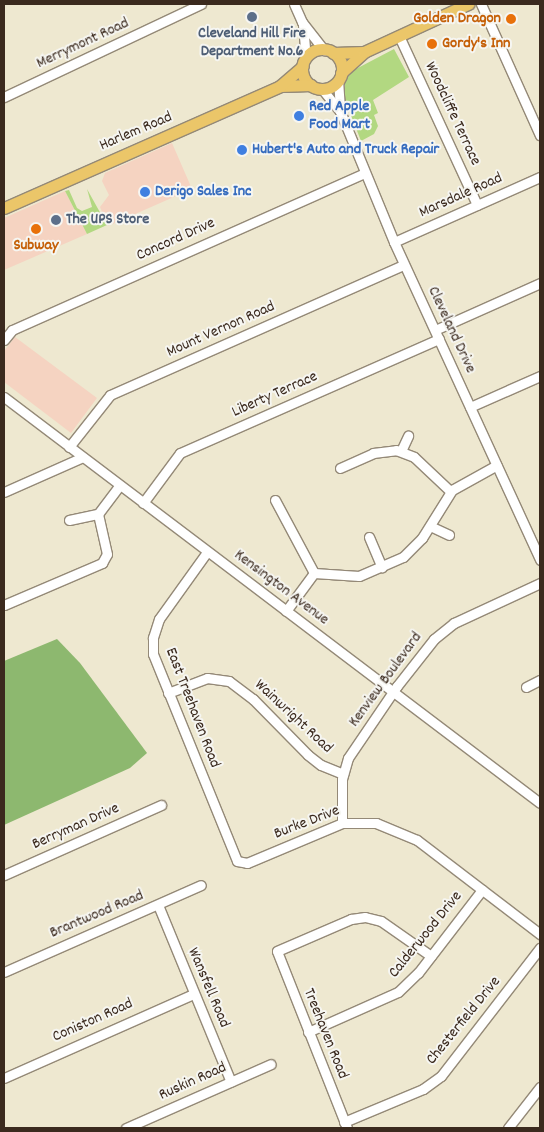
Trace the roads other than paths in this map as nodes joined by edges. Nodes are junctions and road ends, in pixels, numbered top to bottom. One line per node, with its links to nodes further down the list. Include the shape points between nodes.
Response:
1 (202, 4): 13 (street, Merrymont Road)
2 (294, 4): 5 (street)
3 (468, 4): 6 (main road)
4 (481, 4): 15 (street)
5 (302, 22): 7 (street); 9 (street)
6 (400, 36): 8 (main road); 18 (street, Woodcliffe Terrace)
7 (328, 51): 8 (main road); 9 (main road, via 314,51); 10 (main road, via 341,64)
8 (364, 52): 10 (main road)
9 (305, 61): 11 (main road, Harlem Road); 12 (main road, via 305,78)
10 (340, 77): 12 (main road); 14 (street, Cleveland Drive)
11 (280, 86): 12 (main road, Harlem Road); 19 (main road, Harlem Road)
12 (316, 87): 14 (street, Cleveland Drive)
13 (4, 98)
14 (340, 111): 16 (street, Cleveland Drive)
15 (540, 135)
16 (365, 173): 20 (street, Cleveland Drive); 24 (street, Concord Drive, via 12,330)
17 (540, 177): 18 (street, Marsdale Road)
18 (477, 205): 20 (street, Marsdale Road)
19 (4, 208)
20 (394, 242): 21 (street, Cleveland Drive)
21 (404, 265): 23 (street, Cleveland Drive); 30 (street, Mount Vernon Road, via 110,395)
22 (540, 283): 23 (street)
23 (435, 330): 25 (street, Cleveland Drive)
24 (4, 340)
25 (440, 340): 28 (street, Cleveland Drive); 39 (street, Liberty Terrace, via 180,453)
26 (540, 376): 28 (street)
27 (4, 397): 30 (street, Kensington Avenue)
28 (470, 407): 33 (street, Cleveland Drive)
29 (408, 436): 31 (street)
30 (69, 447): 32 (street, Kensington Avenue)
31 (400, 451): 34 (street, via 381,451); 36 (street, via 417,460)
32 (83, 457): 35 (street, Kensington Avenue); 37 (street)
33 (497, 465): 36 (street); 46 (street, Cleveland Drive)
34 (340, 468)
35 (120, 485): 39 (street, Kensington Avenue); 40 (street)
36 (450, 491): 42 (street)
37 (4, 492)
38 (275, 500): 48 (street)
39 (143, 503): 45 (street, Kensington Avenue)
40 (98, 514): 41 (street); 50 (street, via 107,554 102,563)
41 (69, 520)
42 (430, 526): 43 (street); 47 (street, via 408,554)
43 (449, 535)
44 (369, 537): 47 (street)
45 (208, 552): 51 (street, Kensington Avenue); 55 (street, East Treehaven Road, via 159,619 154,633 155,662)
46 (540, 560)
47 (382, 567): 48 (street, via 351,577)
48 (314, 573): 51 (street)
49 (540, 583): 54 (street, Kenview Boulevard, via 449,626 434,639)
50 (4, 606)
51 (286, 611): 54 (street, Kensington Avenue)
52 (540, 680): 53 (street)
53 (526, 687)
54 (394, 692): 56 (street, Kenview Boulevard, via 352,752); 58 (street, Kensington Avenue)
55 (168, 693): 56 (street, Wainwright Road, via 207,678 229,681 253,699 308,755 321,765); 57 (street, East Treehaven Road)
56 (343, 774): 60 (street, Kenview Boulevard)
57 (212, 800): 60 (street, Burke Drive, via 236,858 244,864)
58 (540, 803)
59 (161, 806): 61 (street, Berryman Drive)
60 (342, 823): 63 (street, Burke Drive, via 376,823 408,835)
61 (4, 876)
62 (201, 885): 64 (street, Brantwood Road)
63 (482, 890): 65 (street, Burke Drive); 67 (street, Calderwood Drive)
64 (158, 905): 68 (street, Brantwood Road); 69 (street, Wansfell Road)
65 (540, 934)
66 (540, 948): 75 (street, Chesterfield Drive, via 441,1076 423,1089)
67 (431, 956): 70 (street, Calderwood Drive, via 408,983 390,997); 70 (street, Treehaven Road, via 381,921 366,917 351,919 277,951)
68 (4, 972)
69 (194, 994): 72 (street, Coniston Road); 73 (street, Wansfell Road)
70 (308, 1032): 75 (street, Treehaven Road)
71 (271, 1064): 73 (street, Ruskin Road)
72 (4, 1078)
73 (231, 1082): 76 (street, Ruskin Road)
74 (540, 1087): 77 (street)
75 (346, 1125)
76 (126, 1128)
77 (508, 1128)

